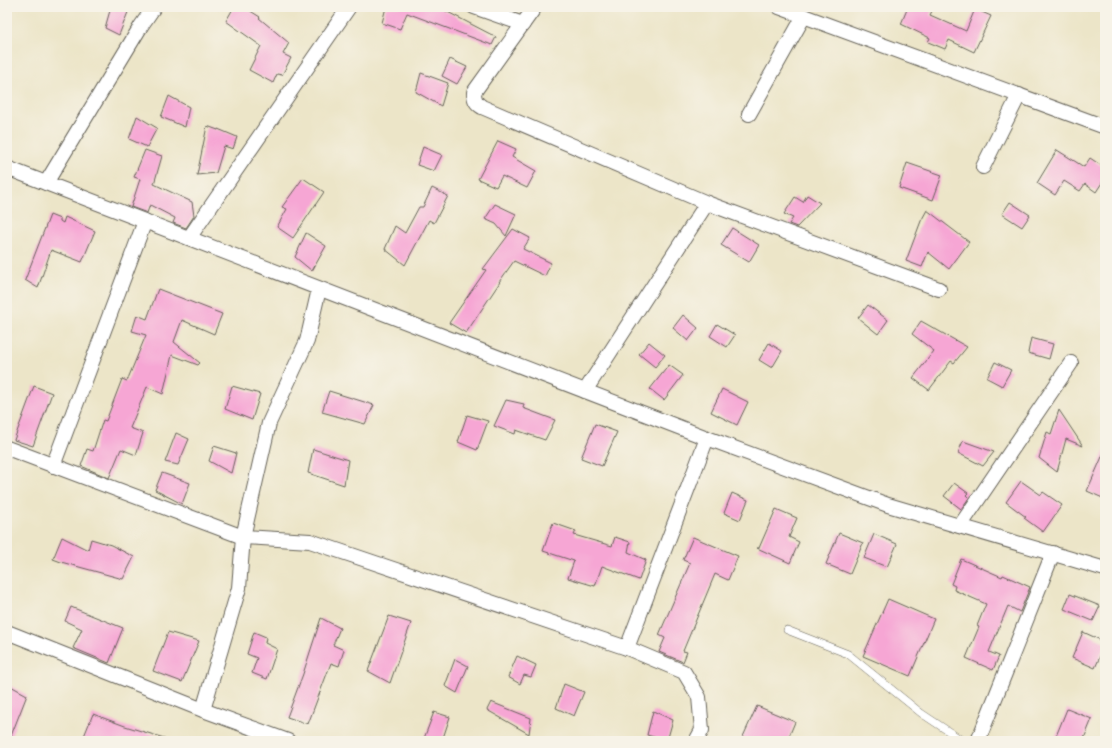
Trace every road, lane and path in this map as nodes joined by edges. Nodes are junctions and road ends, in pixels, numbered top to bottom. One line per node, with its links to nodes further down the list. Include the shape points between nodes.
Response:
1 (154, 7): 13 (street)
2 (350, 7): 16 (street)
3 (474, 7): 7 (street)
4 (535, 7): 7 (street)
5 (779, 7): 6 (street)
6 (804, 16): 8 (street); 9 (street)
7 (523, 24): 14 (street, via 474,92 477,104)
8 (1019, 95): 10 (street); 11 (street)
9 (749, 114)
10 (1105, 127)
11 (983, 167)
12 (7, 168): 13 (street)
13 (46, 183): 15 (street)
14 (707, 203): 18 (street); 20 (street)
15 (145, 221): 16 (street); 23 (street)
16 (189, 238): 17 (street)
17 (319, 289): 20 (street); 25 (street, via 307,341 269,424)
18 (939, 289)
19 (1071, 363): 24 (street)
20 (585, 391): 21 (street)
21 (707, 438): 24 (street, via 888,505); 30 (street)
22 (8, 451): 23 (street)
23 (53, 466): 25 (street)
24 (960, 526): 26 (street)
25 (244, 537): 30 (street, via 310,541); 31 (street, via 239,588)
26 (1053, 553): 27 (street); 35 (street)
27 (1105, 569)
28 (787, 630): 34 (lane, via 848,654 921,712)
29 (7, 632): 31 (street)
30 (627, 648): 33 (street, via 684,672 698,697 702,730)
31 (203, 710): 32 (street)
32 (288, 741)
33 (696, 741)
34 (963, 741)
35 (978, 741)

